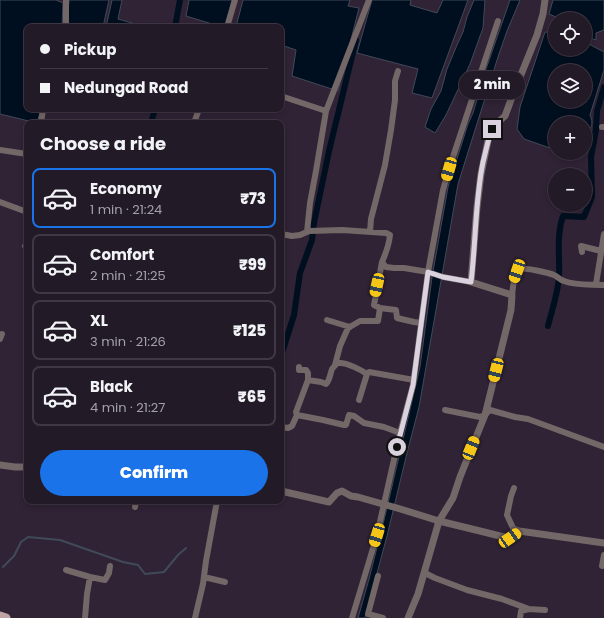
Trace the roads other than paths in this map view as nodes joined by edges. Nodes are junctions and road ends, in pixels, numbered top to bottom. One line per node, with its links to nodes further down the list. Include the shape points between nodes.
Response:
1 (66, 0): 6 (street)
2 (235, 0): 7 (street)
3 (369, 0): 10 (street)
4 (545, 0): 23 (street, via 537,34 505,116 496,124 489,136 481,174)
5 (498, 21): 22 (street, via 443,190)
6 (66, 24)
7 (228, 24)
8 (398, 71): 16 (street, via 391,130)
9 (284, 97): 10 (street)
10 (326, 110): 15 (street, via 310,203)
11 (0, 150): 12 (street)
12 (24, 154)
13 (0, 202): 14 (street)
14 (24, 211)
15 (308, 232): 16 (street); 18 (street, via 292,236)
16 (370, 232): 21 (street, via 386,232 390,235)
17 (604, 234): 19 (street)
18 (284, 235)
19 (601, 251): 20 (street, via 581,246); 24 (street)
20 (582, 252)
21 (382, 262): 22 (street, via 386,267); 27 (street, via 374,305)
22 (428, 272): 23 (street); 29 (street)
23 (471, 282): 26 (street)
24 (596, 284): 25 (street); 26 (street, via 578,285 563,281 554,275 521,268 514,279)
25 (604, 285)
26 (512, 294): 39 (street, via 511,310)
27 (380, 308): 29 (street, via 396,310 397,318); 30 (street, via 378,321 360,321)
28 (327, 320): 30 (street)
29 (422, 323): 35 (street)
30 (350, 327): 31 (street, via 340,346)
31 (335, 365): 33 (street, via 339,363 354,367); 34 (street, via 326,384)
32 (299, 367): 34 (street, via 299,370 306,370)
33 (367, 374): 35 (street, via 369,372); 36 (street)
34 (308, 380): 38 (street)
35 (414, 380): 41 (street)
36 (359, 400)
37 (445, 410): 39 (street, via 480,417)
38 (297, 415): 40 (street, via 292,426); 41 (street, via 341,425 346,425 349,415 364,423)
39 (484, 415): 42 (street, via 490,410 528,419); 49 (street, via 453,498)
40 (284, 427)
41 (400, 433): 48 (street)
42 (604, 447)
43 (0, 465): 44 (street)
44 (24, 467)
45 (514, 488): 50 (street, via 507,515 513,528)
46 (284, 492): 48 (street, via 329,502 337,492 342,491 350,496)
47 (217, 504): 59 (street)
48 (384, 505): 49 (street); 67 (street)
49 (439, 522): 50 (street, via 510,538); 56 (street)
50 (519, 531): 51 (street)
51 (604, 543)
52 (604, 555): 54 (street)
53 (110, 566): 58 (street, via 105,580)
54 (602, 566)
55 (66, 570): 58 (street)
56 (425, 572): 61 (street, via 467,590); 69 (street)
57 (378, 576): 68 (street, via 368,614)
58 (90, 577): 65 (street)
59 (204, 577): 60 (street); 66 (street)
60 (225, 582)
61 (529, 609): 62 (street); 70 (street, via 520,611)
62 (545, 610)
63 (0, 616): 64 (main road)
64 (6, 618)
65 (85, 618)
66 (194, 618)
67 (352, 618)
68 (383, 618)
69 (408, 618)
70 (520, 618)

